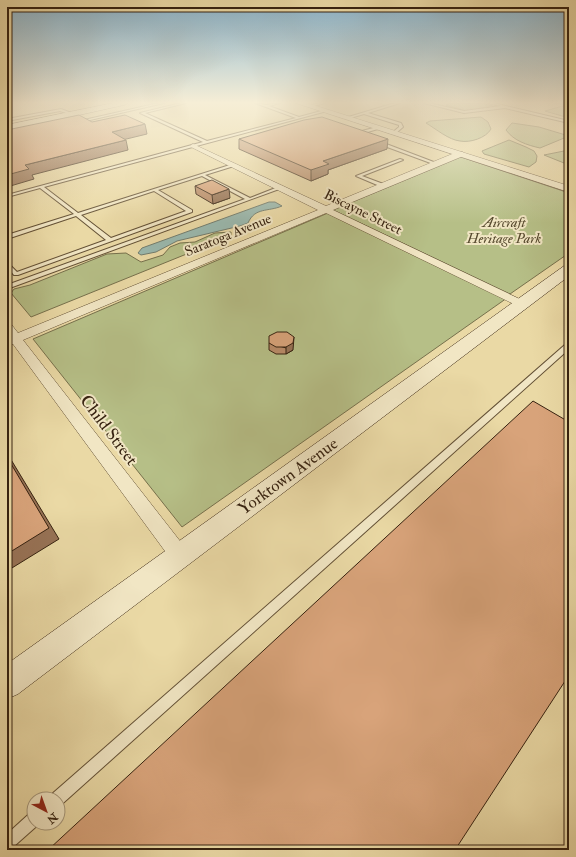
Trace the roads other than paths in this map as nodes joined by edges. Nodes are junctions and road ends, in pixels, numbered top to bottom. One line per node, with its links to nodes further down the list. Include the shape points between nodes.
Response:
1 (207, 143): 4 (lane)
2 (425, 143): 5 (street)
3 (380, 144): 7 (lane)
4 (193, 146): 8 (street, Biscayne Street); 10 (lane)
5 (460, 154): 7 (street, Saratoga Avenue); 13 (street)
6 (401, 160): 11 (lane, via 358,176)
7 (437, 164): 11 (street, Saratoga Avenue)
8 (234, 166): 9 (lane); 12 (street, Biscayne Street)
9 (202, 175): 14 (lane); 16 (lane)
10 (42, 186): 15 (lane); 20 (lane)
11 (384, 186): 19 (street, Saratoga Avenue)
12 (280, 188): 16 (lane); 19 (street, Biscayne Street)
13 (569, 189)
14 (155, 190): 20 (lane); 23 (lane, via 190,211)
15 (7, 196)
16 (246, 198): 17 (lane); 21 (lane)
17 (234, 200)
18 (226, 203): 21 (lane, via 173,224)
19 (326, 210): 27 (street, Biscayne Street); 28 (street, Saratoga Avenue)
20 (78, 214): 22 (lane); 23 (lane)
21 (170, 228): 26 (lane)
22 (7, 237)
23 (110, 240): 24 (lane, via 16,274)
24 (7, 264)
25 (569, 269): 27 (main road, Yorktown Avenue)
26 (7, 287)
27 (522, 304): 30 (main road, Yorktown Avenue)
28 (10, 336): 30 (street, Child Street)
29 (569, 345): 32 (lane)
30 (180, 556): 31 (main road, Yorktown Avenue)
31 (7, 683)
32 (66, 791)
33 (26, 826): 34 (lane)
34 (7, 843)

